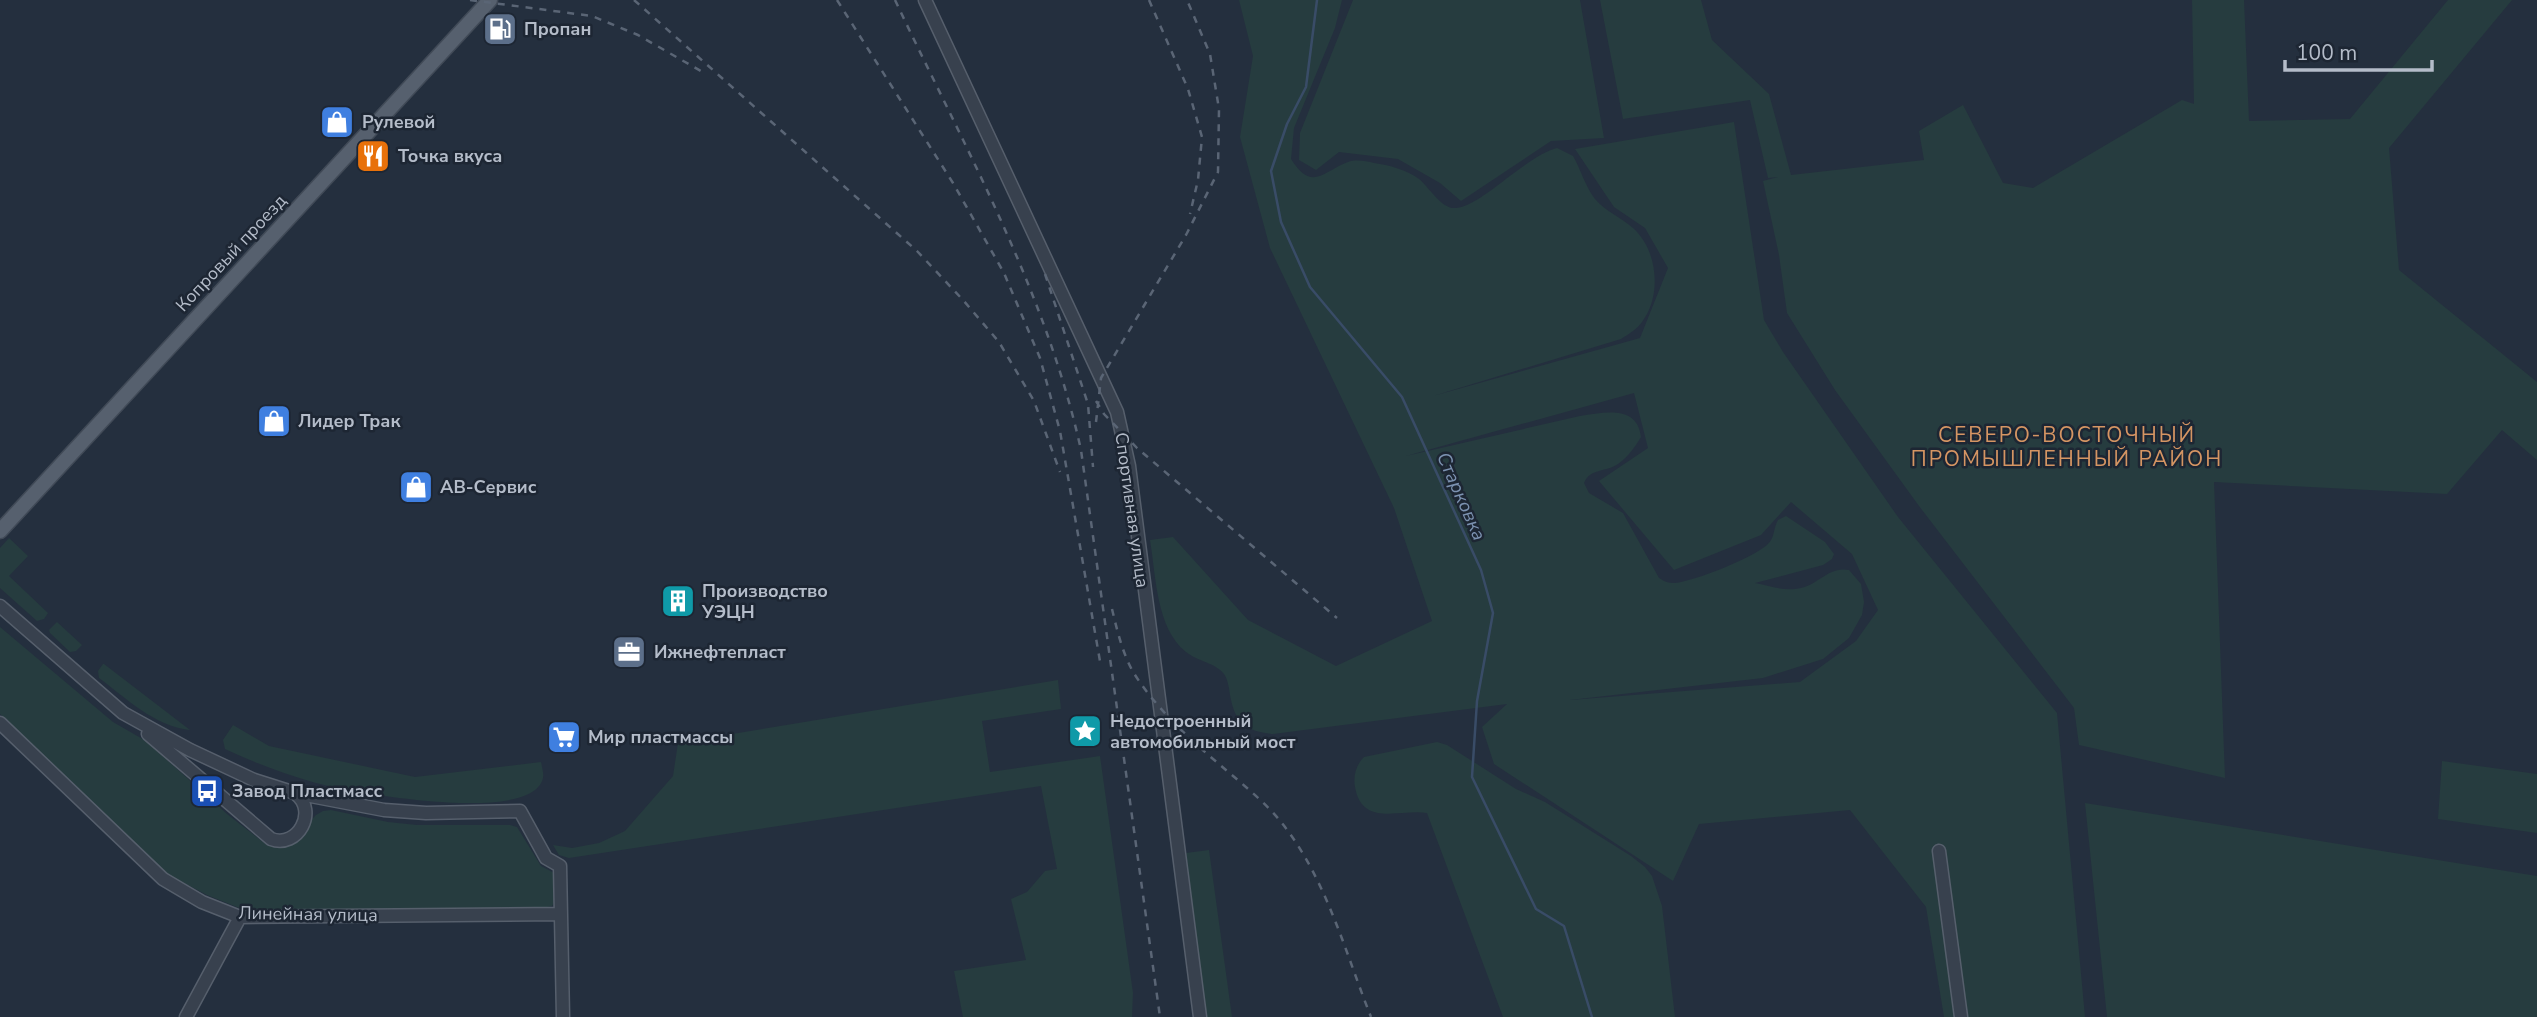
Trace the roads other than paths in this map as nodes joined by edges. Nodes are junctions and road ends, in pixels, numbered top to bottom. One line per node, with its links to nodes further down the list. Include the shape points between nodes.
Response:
1 (490, 0): 3 (main road, Копровый проезд)
2 (925, 0): 13 (street, Спортивная улица, via 1117,412 1129,466)
3 (0, 531)
4 (0, 606): 5 (street)
5 (124, 713): 7 (street, via 190,750); 7 (street, via 271,839 279,842 295,836 305,821 305,806)
6 (0, 723): 10 (street, Линейная улица, via 163,879)
7 (295, 793): 9 (street, via 416,812 520,811 546,858 560,866)
8 (1938, 851): 14 (street)
9 (561, 914): 10 (street, Линейная улица); 12 (street)
10 (240, 917): 11 (street)
11 (186, 1017)
12 (563, 1017)
13 (1200, 1017)
14 (1961, 1017)

